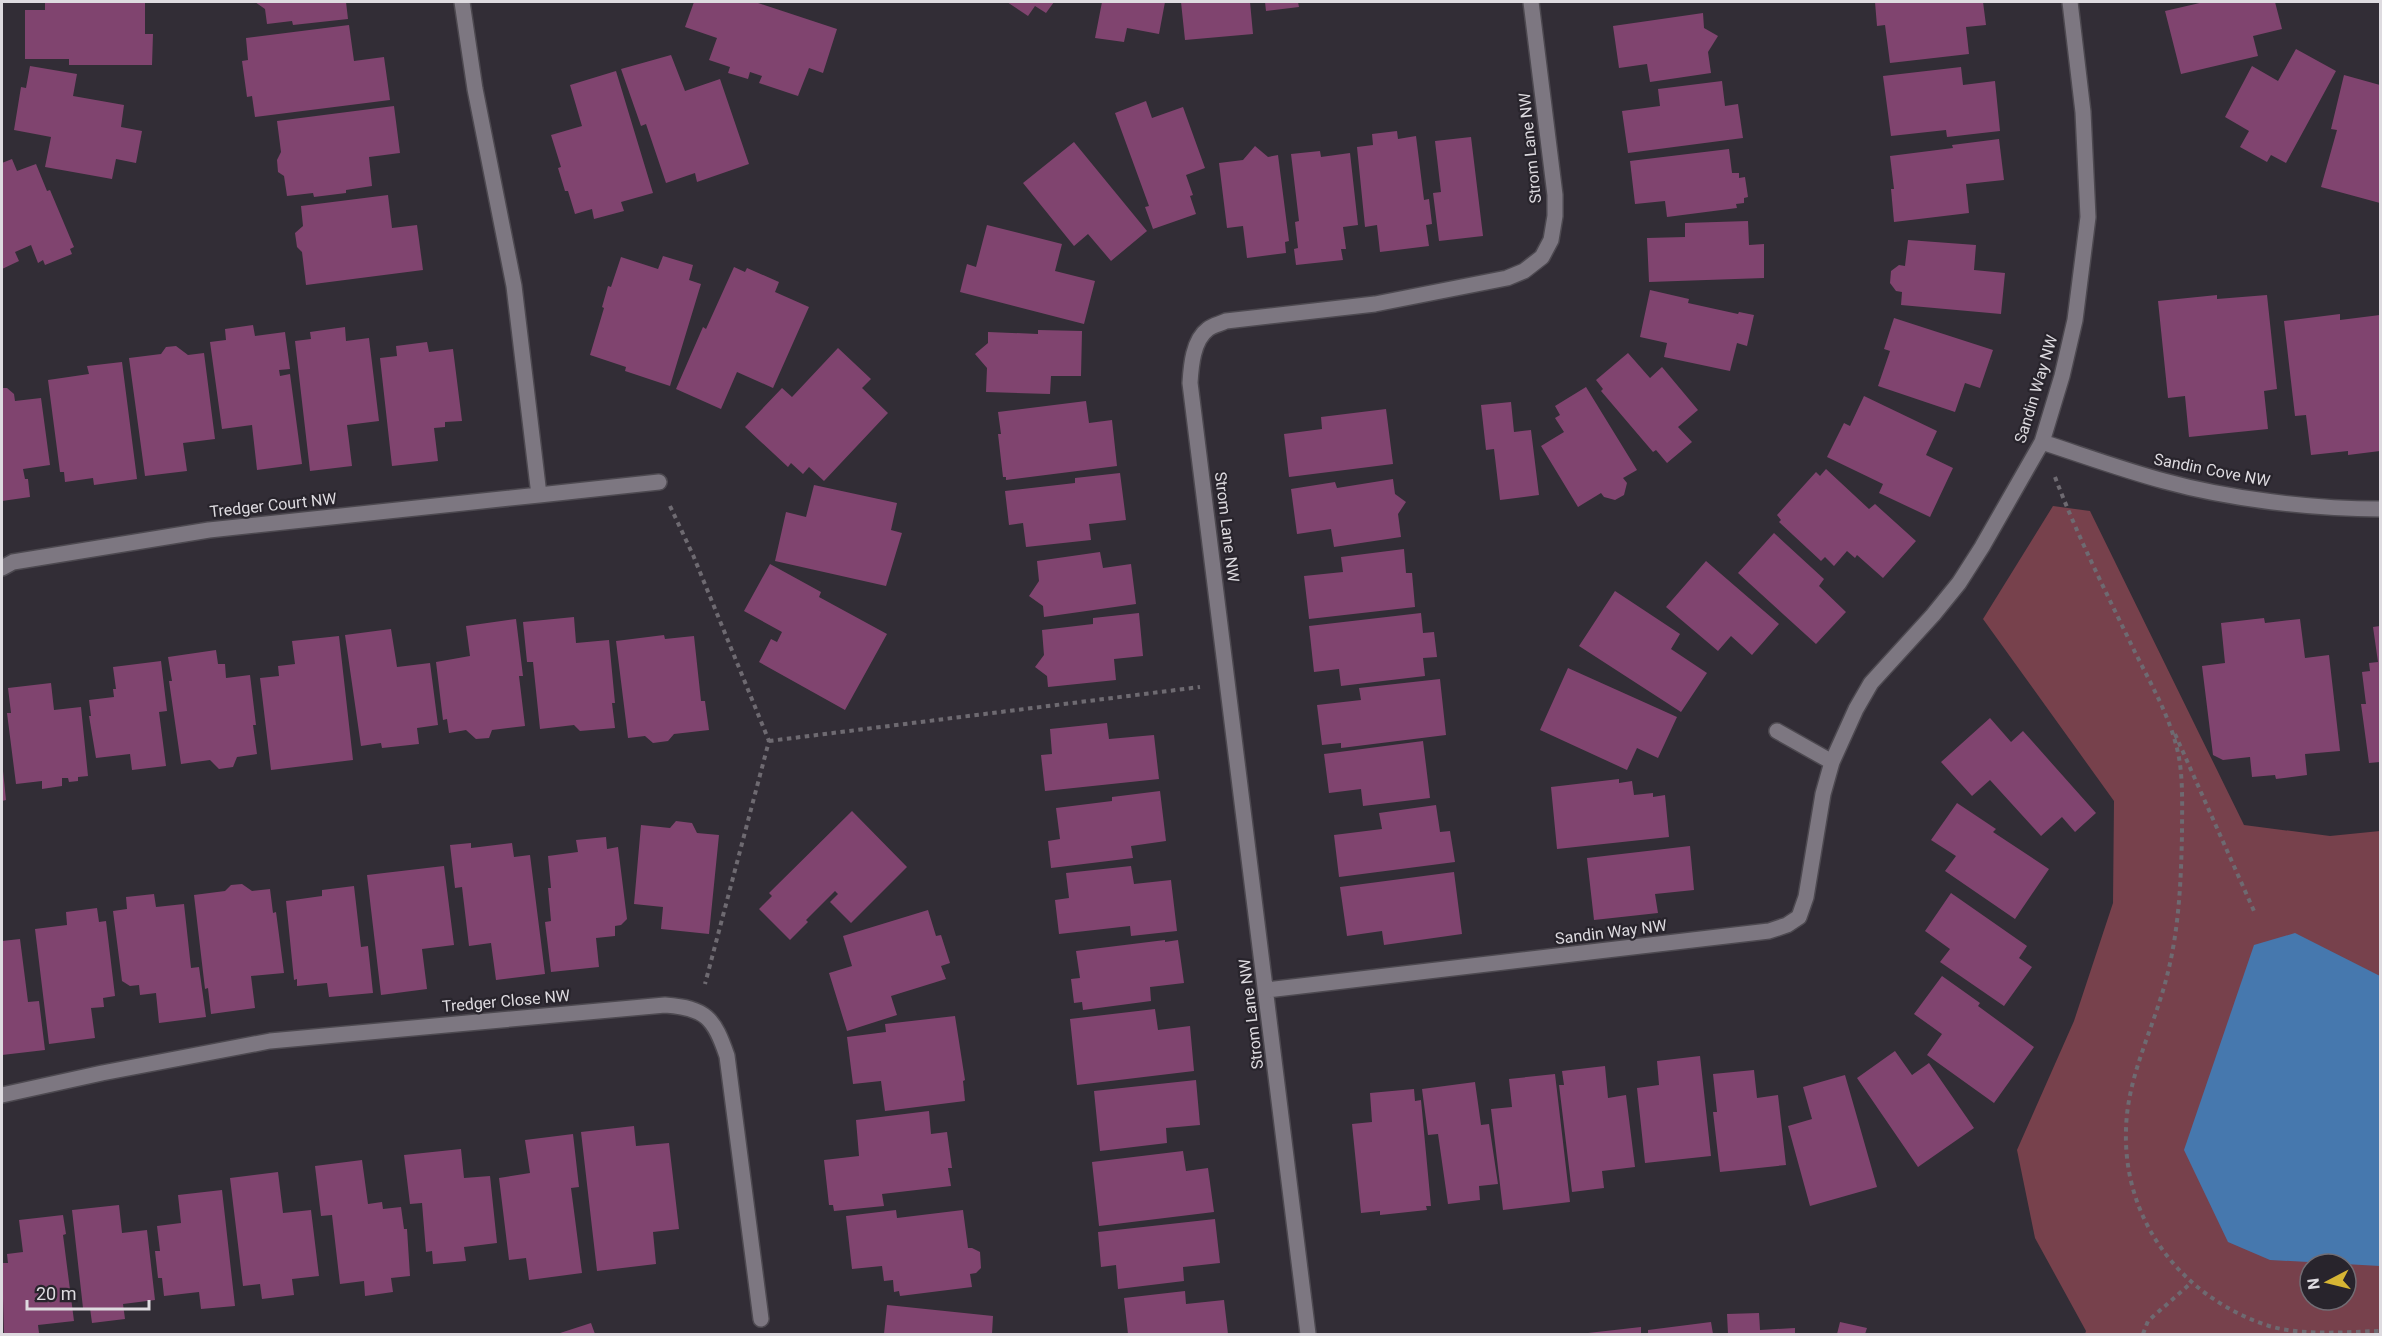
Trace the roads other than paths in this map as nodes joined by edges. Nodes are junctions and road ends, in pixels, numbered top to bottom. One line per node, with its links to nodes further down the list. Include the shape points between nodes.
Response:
1 (462, 2): 6 (street, via 514,286)
2 (1531, 2): 11 (street, Strom Lane NW, via 1555,195 1551,240 1542,257 1507,278 1375,304 1226,321 1207,329 1191,361 1190,382)
3 (2070, 2): 4 (street, Sandin Way NW, via 2083,112 2088,217 2075,321)
4 (2042, 442): 7 (street, Sandin Cove NW, via 2164,481 2325,507); 10 (street, Sandin Way NW, via 1959,583 1871,683)
5 (659, 482): 6 (street, Tredger Court NW)
6 (538, 495): 8 (street, Tredger Court NW, via 209,530)
7 (2380, 509)
8 (5, 563)
9 (1777, 731): 10 (street)
10 (1832, 762): 11 (street, Sandin Way NW, via 1806,897 1799,917 1787,925 1768,931)
11 (1267, 990): 14 (street, Strom Lane NW)
12 (2, 1095): 13 (street, Tredger Close NW, via 270,1041 686,1006 713,1022 727,1056)
13 (761, 1319)
14 (1308, 1335)

